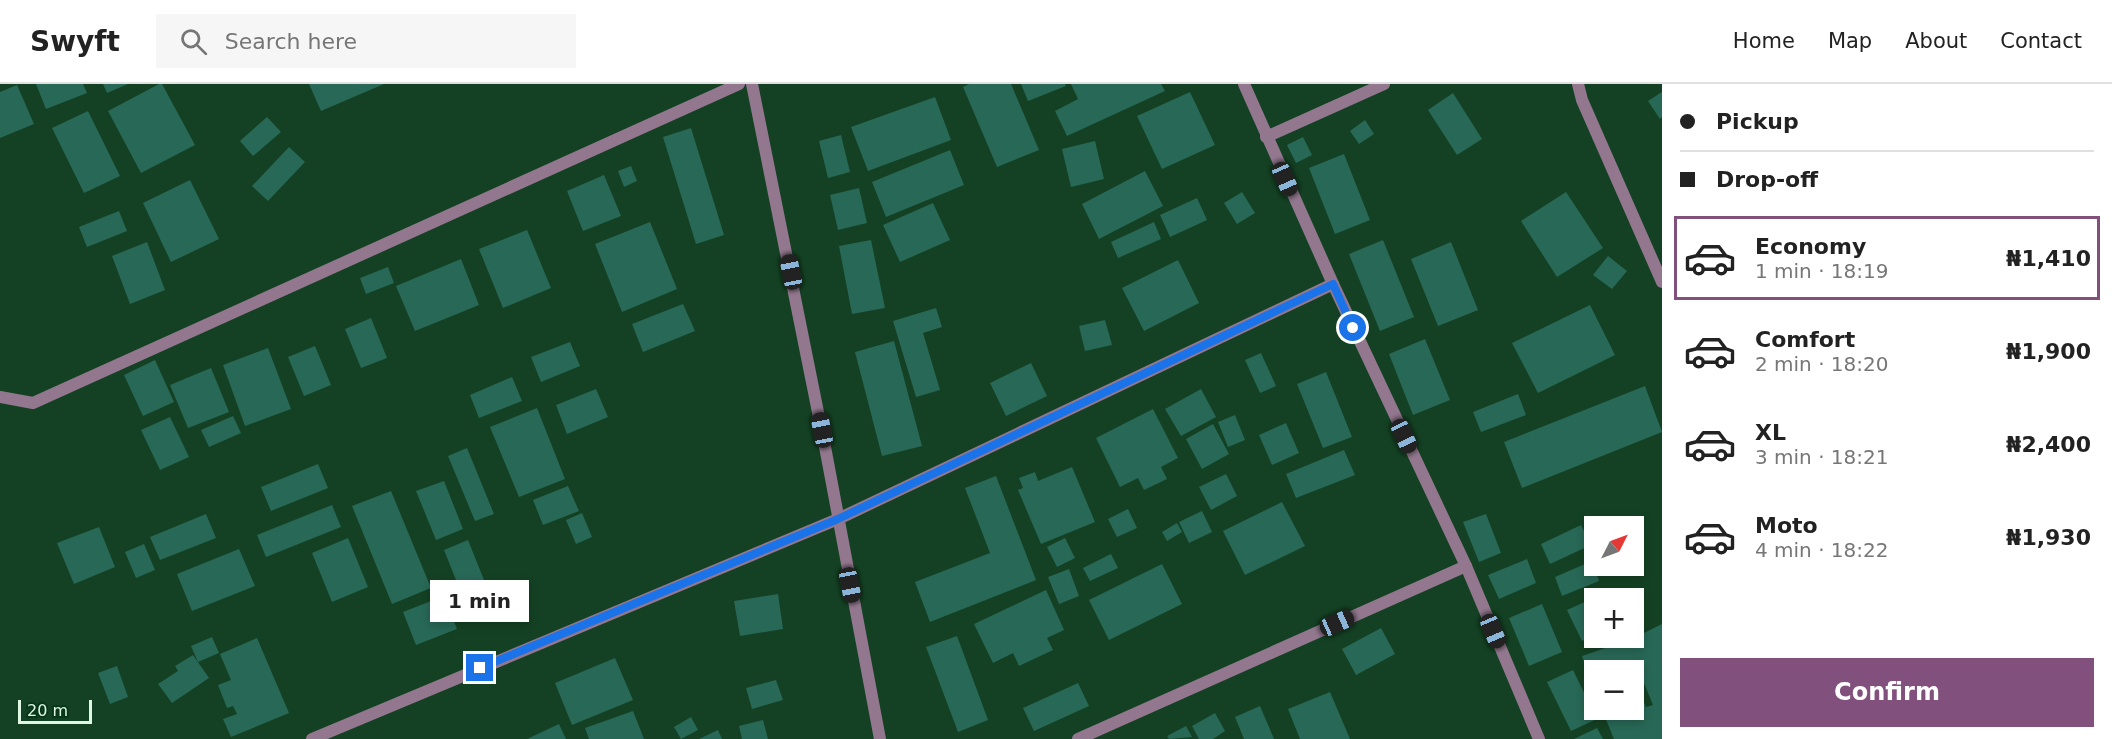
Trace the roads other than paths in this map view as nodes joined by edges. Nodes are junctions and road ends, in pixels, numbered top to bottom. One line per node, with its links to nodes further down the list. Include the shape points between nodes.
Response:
1 (739, 84): 9 (street, via 33,404)
2 (752, 84): 10 (street)
3 (1244, 84): 6 (street)
4 (1384, 84): 6 (street)
5 (1578, 84): 7 (street)
6 (1266, 137): 8 (street)
7 (1662, 282)
8 (1333, 284): 10 (street); 11 (street)
9 (0, 397)
10 (838, 519): 12 (street); 13 (street)
11 (1466, 566): 14 (street); 15 (street)
12 (312, 739)
13 (880, 739)
14 (1078, 739)
15 (1539, 739)

